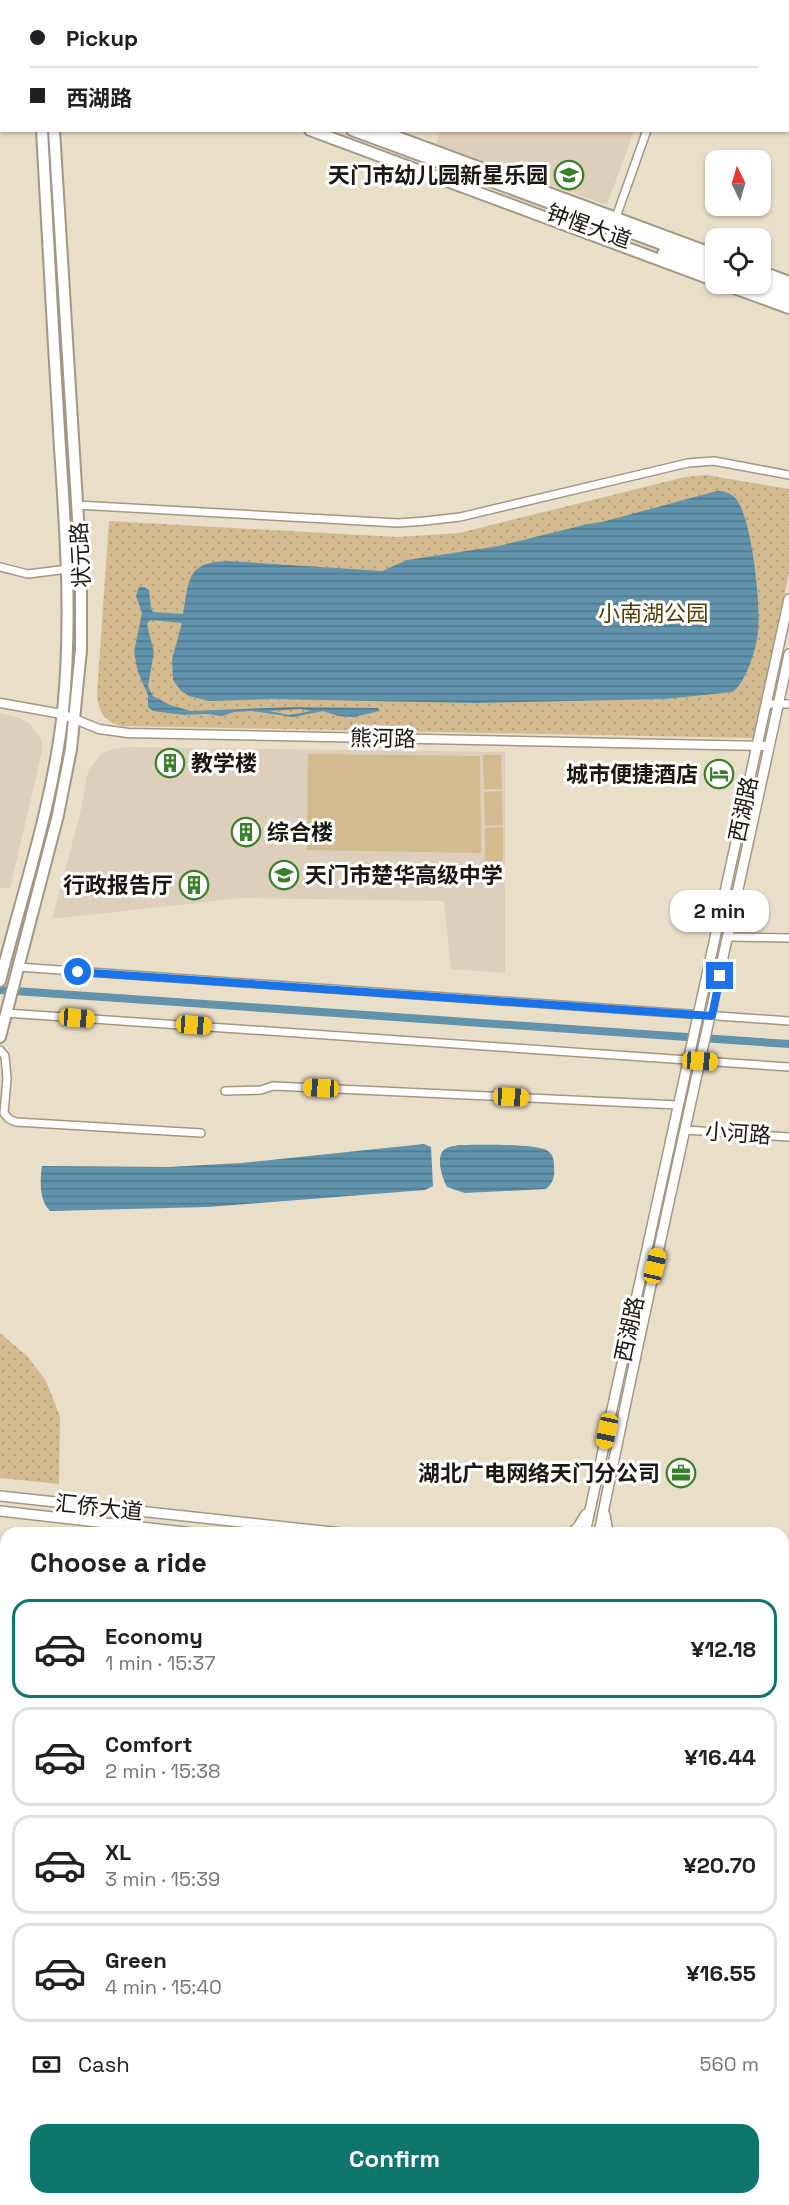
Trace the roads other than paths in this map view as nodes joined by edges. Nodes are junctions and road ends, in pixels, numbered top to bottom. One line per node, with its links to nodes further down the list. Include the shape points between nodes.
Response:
1 (42, 132): 24 (main road, 状元路)
2 (54, 132): 22 (main road, 状元路)
3 (315, 132): 13 (main road)
4 (333, 132): 8 (main road, 钟惺大道)
5 (357, 132): 8 (main road, 钟惺大道)
6 (383, 132): 8 (main road)
7 (646, 132): 8 (street)
8 (613, 226): 9 (main road); 10 (main road, 钟惺大道); 11 (main road, 钟惺大道)
9 (705, 252)
10 (705, 260)
11 (705, 267)
12 (771, 275): 14 (main road)
13 (705, 277)
14 (789, 282)
15 (771, 284): 16 (main road)
16 (789, 290)
17 (771, 293): 19 (main road)
18 (750, 294): 20 (main road)
19 (789, 299)
20 (789, 308)
21 (789, 476): 22 (street, via 714,461 688,463 460,517 398,523)
22 (77, 506): 32 (main road, 状元路, via 82,601)
23 (0, 567): 24 (street, via 28,574)
24 (68, 569): 31 (main road, 状元路, via 68,649)
25 (789, 599): 28 (main road, 西湖路)
26 (789, 654): 29 (main road, 西湖路)
27 (0, 703): 31 (street, 熊河路)
28 (766, 704): 29 (street); 33 (main road, 西湖路)
29 (778, 704): 30 (street); 34 (main road, 西湖路)
30 (789, 704)
31 (62, 714): 32 (street, 熊河路); 38 (main road, 状元路, via 47,806)
32 (75, 718): 33 (street, 熊河路, via 99,729 128,734); 37 (main road, 状元路, via 51,850)
33 (757, 746): 34 (street, 熊河路); 40 (main road, 西湖路)
34 (769, 746): 35 (main road, 西湖路)
35 (728, 937): 36 (street); 41 (main road, 西湖路)
36 (789, 938)
37 (17, 970): 39 (main road, 状元路); 40 (street)
38 (1, 972)
39 (6, 1013): 43 (main road); 45 (street)
40 (698, 1017): 41 (street); 45 (main road, 西湖路)
41 (711, 1018): 42 (street); 46 (main road, 西湖路)
42 (789, 1021)
43 (0, 1037)
44 (0, 1050): 51 (street, via 5,1056 7,1078 4,1113 16,1122)
45 (688, 1057): 46 (street); 49 (main road, 西湖路)
46 (701, 1058): 47 (street); 50 (main road, 西湖路)
47 (789, 1067)
48 (225, 1091): 49 (street, via 273,1086)
49 (678, 1105): 54 (main road, 西湖路)
50 (686, 1130): 52 (street, 小河路); 55 (main road, 西湖路)
51 (201, 1133)
52 (789, 1137)
53 (0, 1496): 58 (main road, 汇侨大道)
54 (592, 1501): 59 (main road); 60 (main road, 西湖路)
55 (605, 1504): 61 (main road, 西湖路); 62 (main road)
56 (0, 1511): 57 (main road, 汇侨大道)
57 (141, 1527)
58 (287, 1527)
59 (576, 1527)
60 (586, 1527)
61 (600, 1527)
62 (607, 1527)

